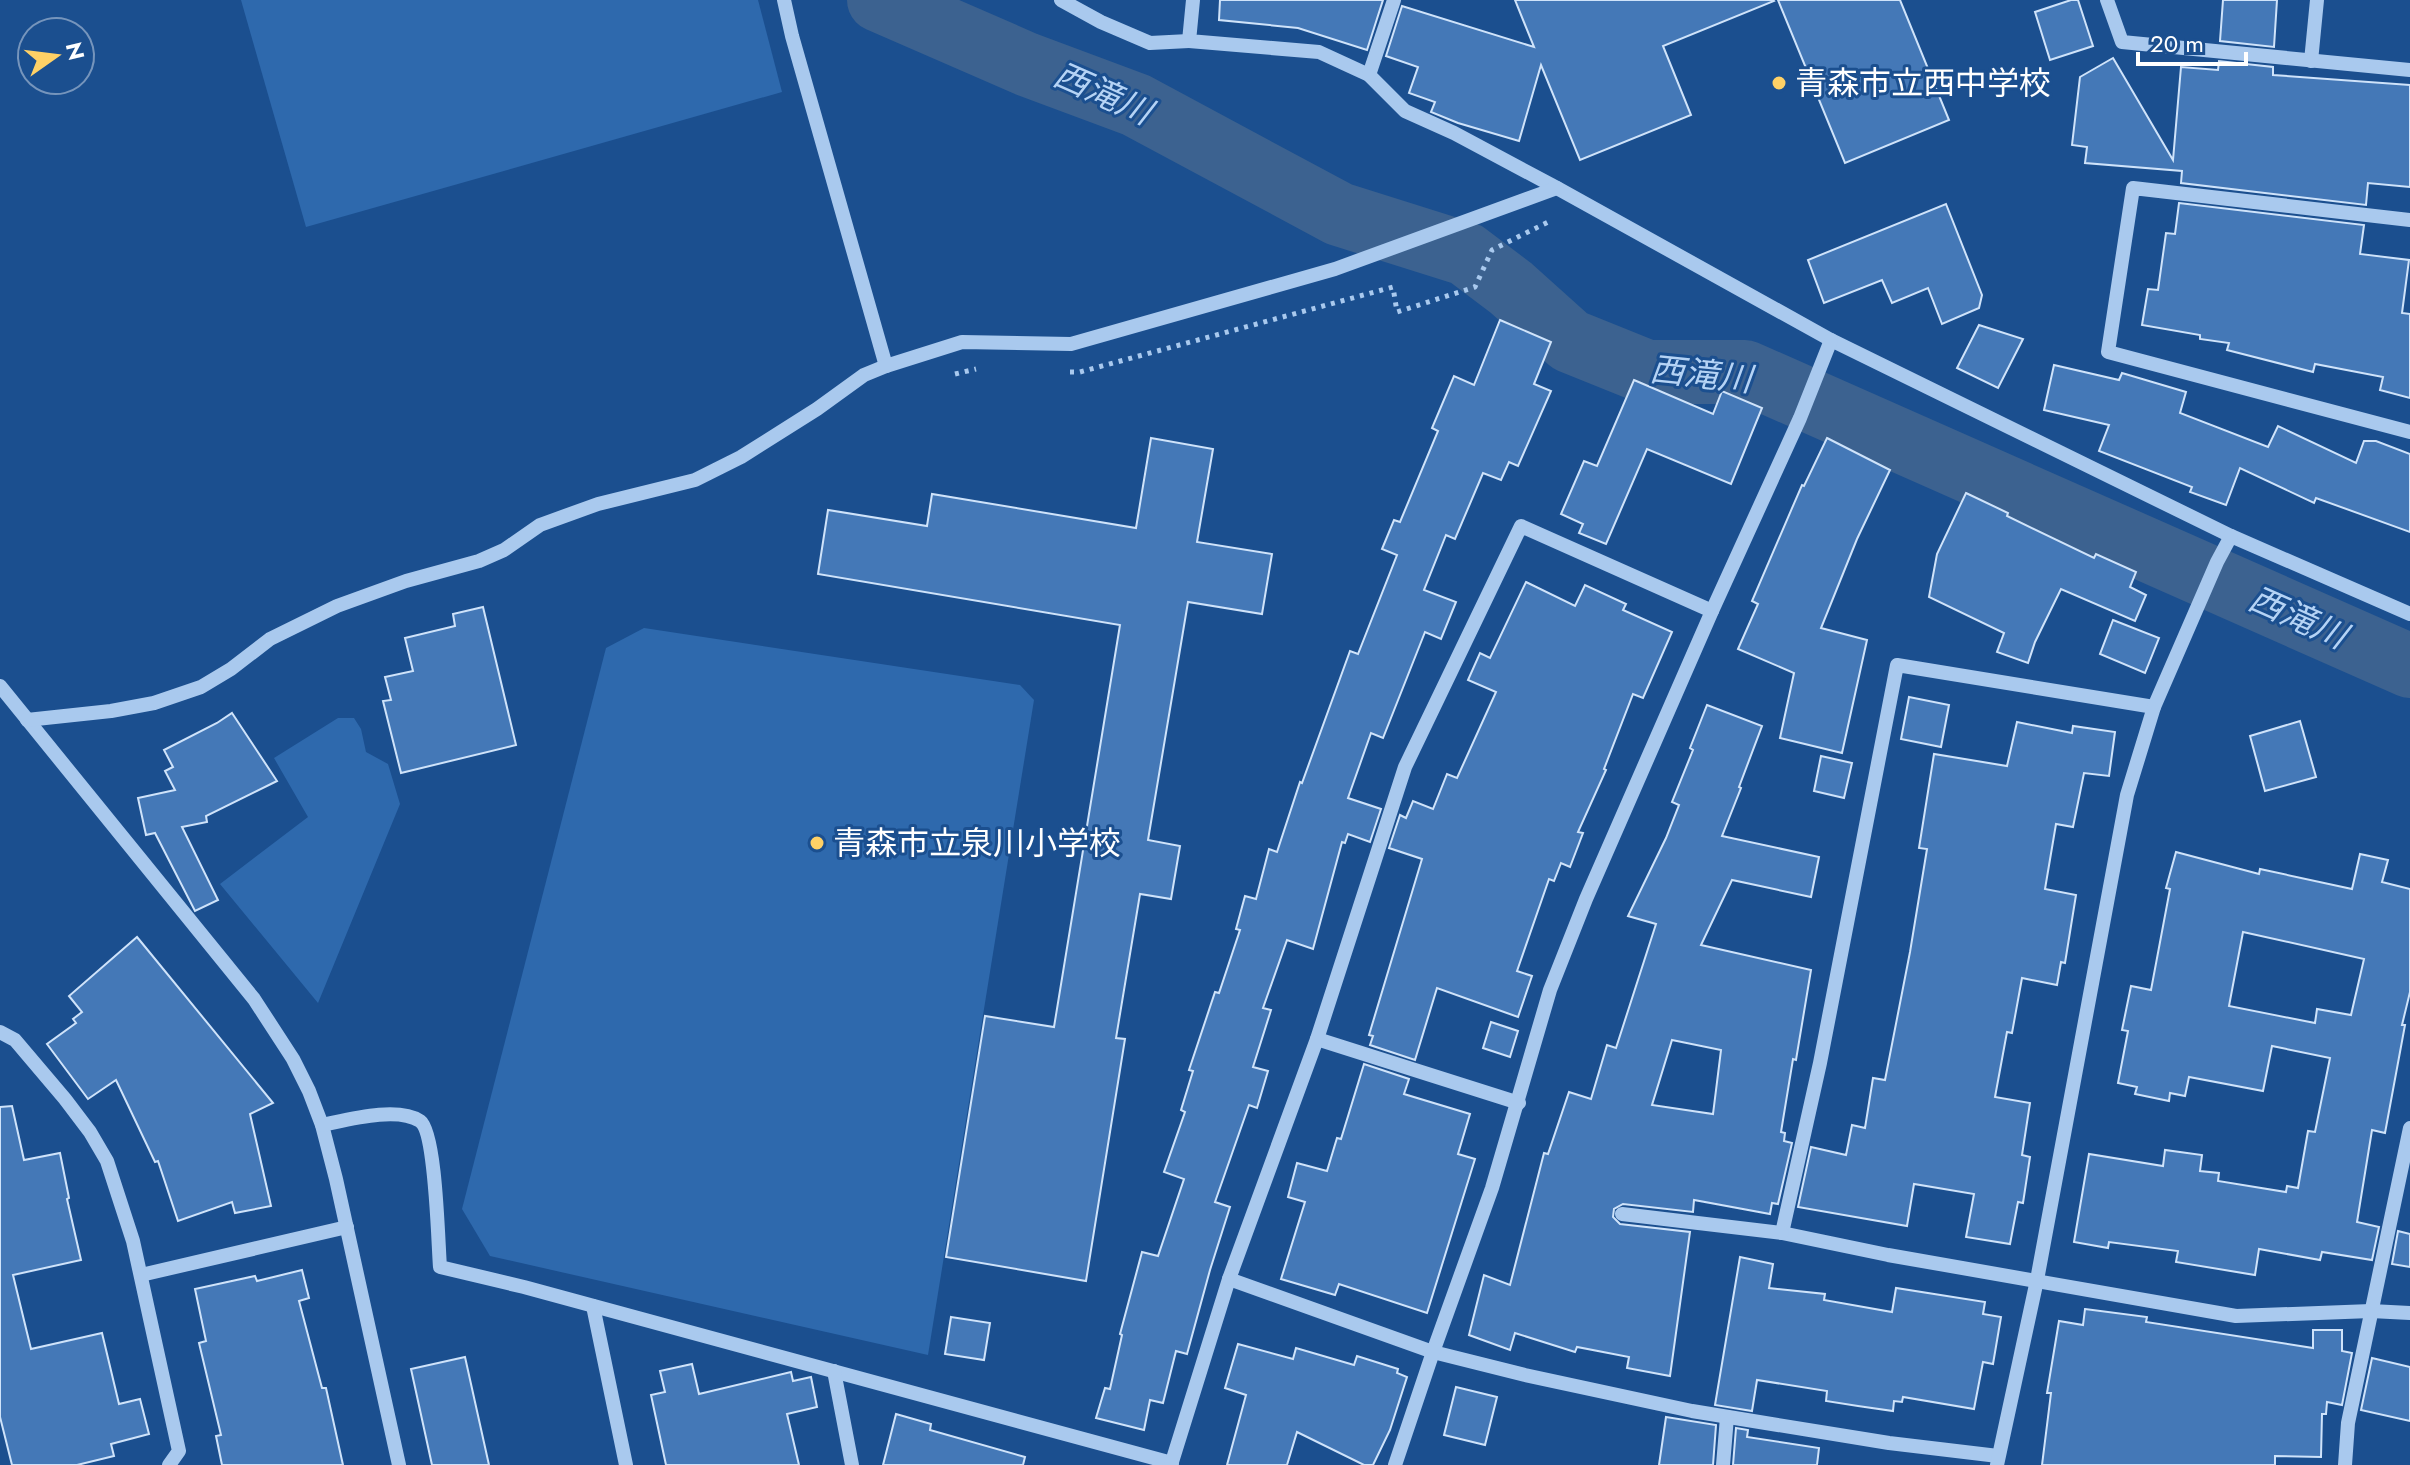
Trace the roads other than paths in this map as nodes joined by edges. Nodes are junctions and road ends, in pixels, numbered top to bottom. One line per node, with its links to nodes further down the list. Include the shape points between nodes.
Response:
1 (784, 0): 14 (street)
2 (1061, 0): 7 (street, via 1150,43)
3 (1193, 0): 7 (street)
4 (1394, 0): 10 (street)
5 (2107, 0): 8 (street, via 2122,42)
6 (2317, 0): 8 (street)
7 (1189, 41): 10 (street, via 1319,52)
8 (2311, 61): 9 (street)
9 (2410, 70)
10 (1369, 75): 11 (street, via 1405,111)
11 (1557, 188): 13 (street); 14 (street, via 1335,269 1071,344 962,342)
12 (2410, 220): 15 (street, via 2133,188 2108,352)
13 (1831, 340): 16 (street); 17 (street)
14 (886, 366): 21 (street, via 695,480 598,504 540,525 479,561 337,606 270,639 201,687 154,703)
15 (2410, 432)
16 (2231, 536): 18 (street); 20 (street)
17 (1712, 611): 23 (street, via 1521,526 1405,767); 24 (street, via 1565,951)
18 (2410, 614)
19 (0, 686): 21 (street)
20 (2154, 707): 29 (street, via 1897,665); 32 (street, via 2127,795)
21 (27, 720): 25 (street, via 254,999 293,1059)
22 (0, 1032): 30 (street, via 15,1040 90,1132 107,1161)
23 (1317, 1039): 24 (street); 31 (street)
24 (1519, 1103): 36 (street)
25 (322, 1125): 28 (street); 33 (street, via 396,1115 424,1123 433,1162 440,1267)
26 (2410, 1128): 34 (street)
27 (1622, 1214): 29 (street)
28 (347, 1227): 30 (street); 42 (street)
29 (1782, 1233): 32 (street)
30 (141, 1275): 41 (street, via 179,1451)
31 (1229, 1279): 36 (street); 40 (street)
32 (2037, 1280): 34 (street, via 2236,1316); 39 (street)
33 (593, 1306): 37 (street); 43 (street)
34 (2371, 1311): 35 (street); 47 (street, via 2348,1423)
35 (2410, 1313)
36 (1433, 1352): 38 (street); 45 (street)
37 (834, 1371): 40 (street); 44 (street)
38 (1727, 1417): 39 (street); 46 (street)
39 (1998, 1460)
40 (1171, 1464)
41 (169, 1465)
42 (399, 1465)
43 (626, 1465)
44 (852, 1465)
45 (1395, 1465)
46 (1723, 1465)
47 (2345, 1465)

